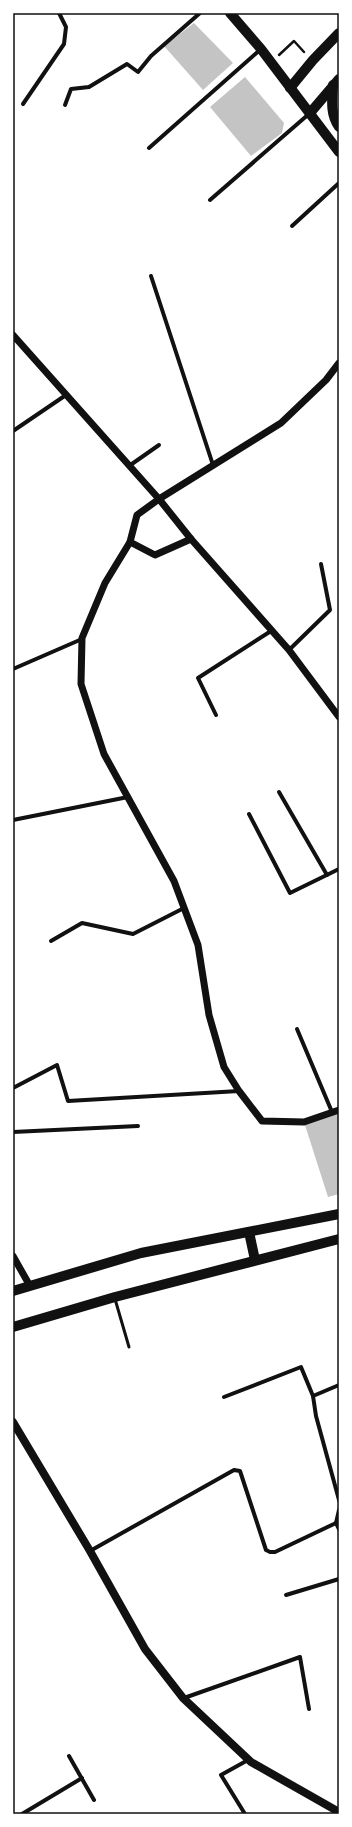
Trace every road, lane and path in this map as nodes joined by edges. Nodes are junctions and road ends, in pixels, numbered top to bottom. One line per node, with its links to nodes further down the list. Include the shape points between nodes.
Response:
1 (59, 13): 8 (street, via 66,27 64,44)
2 (200, 13): 9 (street, via 138,72 127,64 89,87 71,89)
3 (230, 13): 5 (main road)
4 (339, 33): 7 (main road, via 312,60)
5 (261, 49): 7 (main road); 12 (street)
6 (336, 82): 10 (main road); 11 (main road, via 331,108)
7 (290, 88): 10 (main road)
8 (23, 104)
9 (65, 106)
10 (310, 113): 13 (main road); 15 (street)
11 (337, 125)
12 (149, 148)
13 (339, 152)
14 (339, 183): 16 (street)
15 (210, 200)
16 (292, 226)
17 (151, 276): 24 (street)
18 (13, 335): 20 (street)
19 (339, 363): 24 (street, via 326,380 281,424)
20 (66, 395): 21 (street); 23 (street)
21 (13, 431)
22 (159, 445): 23 (street)
23 (129, 466): 25 (street)
24 (213, 466): 25 (street)
25 (159, 499): 26 (street); 27 (street, via 137,515)
26 (191, 539): 27 (street, via 155,555); 29 (street)
27 (130, 542): 30 (street, via 105,583)
28 (320, 564): 31 (street, via 330,610)
29 (271, 631): 31 (street); 33 (street, via 198,678)
30 (82, 638): 32 (street); 36 (street, via 81,684 104,754)
31 (289, 650): 34 (street)
32 (13, 669)
33 (216, 716)
34 (339, 717)
35 (279, 792): 40 (street)
36 (128, 797): 38 (street); 41 (street, via 174,881)
37 (249, 814): 40 (street, via 290,893)
38 (13, 820)
39 (339, 869): 40 (street)
40 (327, 875)
41 (184, 908): 42 (street, via 133,934 82,922); 45 (street, via 198,945 209,1015 224,1067)
42 (51, 941)
43 (297, 1029): 47 (street)
44 (13, 1088): 45 (street, via 58,1066 68,1101)
45 (239, 1091): 47 (street, via 262,1121 304,1122)
46 (339, 1110): 47 (street)
47 (332, 1112)
48 (138, 1126): 49 (street)
49 (13, 1132)
50 (339, 1214): 51 (main road)
51 (249, 1232): 54 (main road); 55 (main road, via 141,1252)
52 (339, 1239): 54 (main road)
53 (13, 1256): 55 (street)
54 (255, 1260): 57 (main road)
55 (30, 1286): 56 (main road)
56 (13, 1291)
57 (115, 1297): 58 (main road); 59 (lane)
58 (13, 1327)
59 (129, 1347)
60 (339, 1385): 61 (street)
61 (313, 1396): 62 (street, via 301,1367); 64 (street)
62 (224, 1397)
63 (13, 1422): 68 (main road)
64 (339, 1500)
65 (339, 1510): 66 (street)
66 (336, 1523): 67 (street); 68 (street, via 275,1552 266,1550 240,1471 234,1470)
67 (339, 1529)
68 (90, 1551): 71 (main road, via 145,1649)
69 (339, 1579): 70 (street)
70 (286, 1595)
71 (183, 1698): 72 (street, via 300,1657); 74 (main road)
72 (310, 1709)
73 (69, 1756): 75 (street)
74 (248, 1760): 77 (main road); 80 (street, via 221,1775)
75 (82, 1778): 76 (street); 79 (street)
76 (94, 1800)
77 (327, 1806): 78 (main road); 81 (street)
78 (339, 1812)
79 (22, 1814)
80 (245, 1814)
81 (332, 1814)

